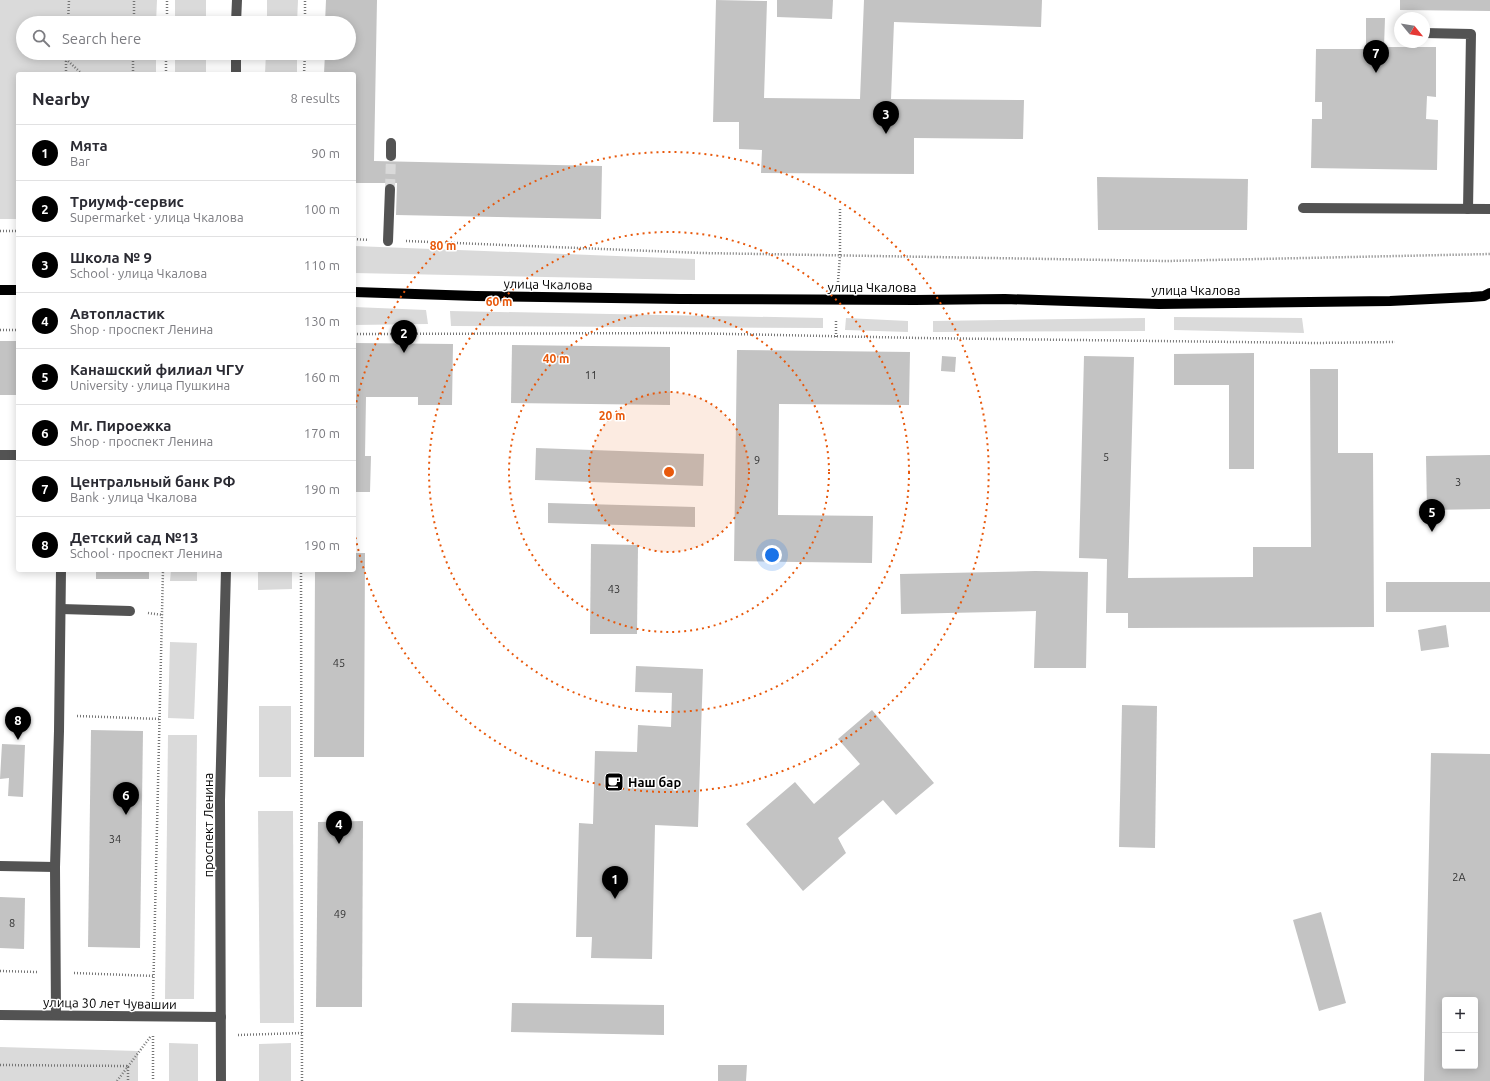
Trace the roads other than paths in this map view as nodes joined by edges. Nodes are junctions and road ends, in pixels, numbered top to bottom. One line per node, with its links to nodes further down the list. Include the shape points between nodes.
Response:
1 (237, 0): 2 (street)
2 (236, 16)
3 (1430, 33): 10 (street, via 1471,34)
4 (236, 60): 5 (street)
5 (236, 72)
6 (391, 143): 7 (street)
7 (391, 156)
8 (390, 189): 12 (street)
9 (1303, 208): 10 (street)
10 (1468, 209): 11 (street)
11 (1490, 209)
12 (388, 241)
13 (0, 290): 14 (main road)
14 (16, 290)
15 (356, 292): 17 (main road, улица Чкалова, via 836,300 1005,299 1159,304 1390,301)
16 (1490, 293): 17 (main road, улица Чкалова)
17 (1471, 297): 18 (street)
18 (1490, 298)
19 (0, 455): 20 (street)
20 (16, 455)
21 (61, 572): 23 (street)
22 (226, 572): 29 (street, проспект Ленина, via 220,800)
23 (61, 609): 24 (street); 26 (street)
24 (130, 611)
25 (0, 866): 26 (street)
26 (55, 867): 28 (street)
27 (0, 1015): 28 (street, улица 30 лет Чувашии)
28 (56, 1016): 29 (street, улица 30 лет Чувашии)
29 (221, 1017): 30 (street, проспект Ленина)
30 (221, 1081)

